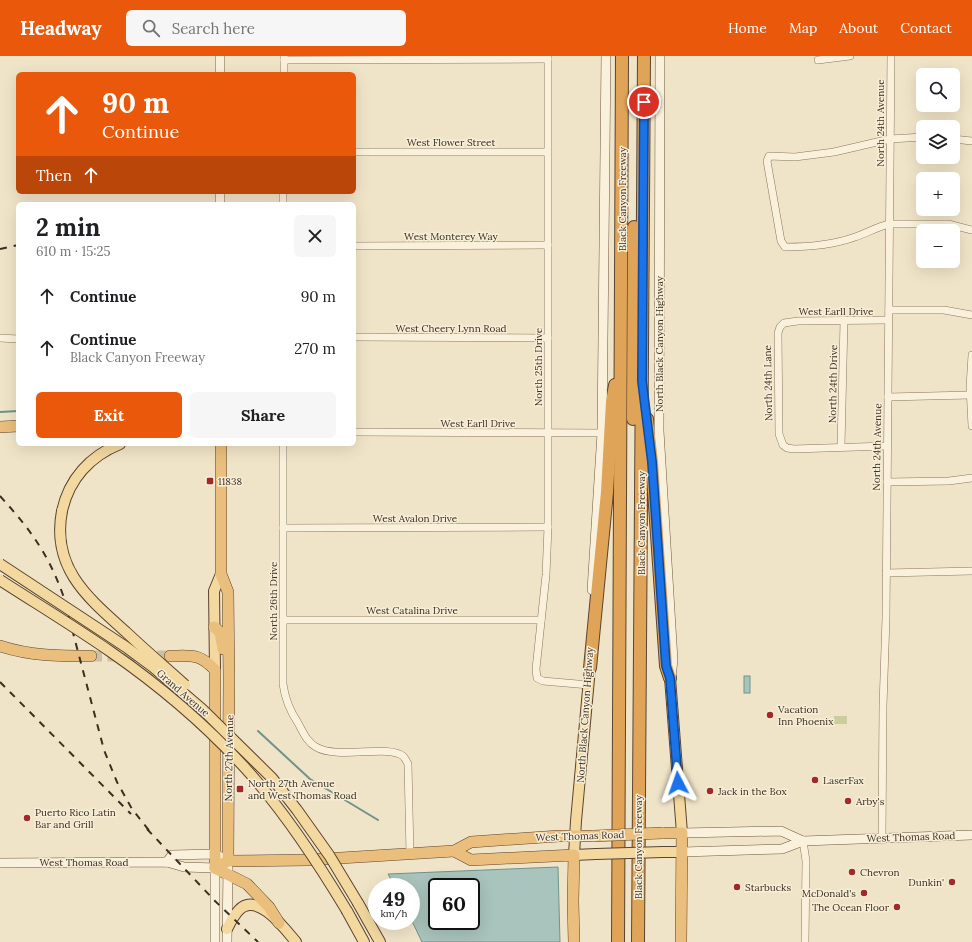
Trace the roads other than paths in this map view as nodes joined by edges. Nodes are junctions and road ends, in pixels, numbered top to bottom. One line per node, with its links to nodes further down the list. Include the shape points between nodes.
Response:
1 (220, 56): 12 (main road)
2 (606, 56): 43 (main road, North Black Canyon Highway)
3 (622, 56): 34 (highway, Black Canyon Freeway)
4 (636, 56): 94 (highway)
5 (644, 56): 35 (highway, Black Canyon Freeway)
6 (660, 56): 66 (main road, North Black Canyon Highway, via 658,419 673,660)
7 (850, 56): 11 (street)
8 (891, 56): 15 (street, North 24th Avenue)
9 (284, 58): 10 (street); 13 (street)
10 (548, 58): 19 (street, North 25th Drive)
11 (818, 60)
12 (220, 72)
13 (284, 72)
14 (916, 137): 15 (street)
15 (890, 139): 20 (street, North 24th Avenue); 20 (street, via 834,152 768,156 767,161 781,241 785,247 836,242 854,238)
16 (960, 140): 17 (street)
17 (972, 142)
18 (356, 152): 19 (street, West Flower Street)
19 (548, 152): 22 (street, North 25th Drive)
20 (889, 224): 21 (street, via 948,224); 24 (street, North 24th Avenue)
21 (972, 230)
22 (548, 245): 23 (street, West Monterey Way); 31 (street, North 25th Drive)
23 (356, 246)
24 (889, 310): 25 (street, via 944,310); 26 (street, North 24th Avenue)
25 (972, 315)
26 (888, 320): 27 (street, West Earll Drive); 37 (street, North 24th Avenue)
27 (844, 321): 28 (street, West Earll Drive); 47 (street, North 24th Drive)
28 (784, 323): 47 (street, North 24th Lane, via 778,333 778,419 783,445 787,448)
29 (356, 337): 31 (street, West Cheery Lynn Road)
30 (0, 338): 32 (street)
31 (548, 338): 42 (street, North 25th Drive)
32 (16, 339)
33 (972, 355): 36 (street)
34 (621, 361): 64 (highway, via 612,397 607,492); 93 (highway, Black Canyon Freeway)
35 (642, 381): 66 (highway, via 652,462 666,666); 95 (highway, Black Canyon Freeway)
36 (970, 395): 37 (street); 39 (street)
37 (888, 397): 48 (street, North 24th Avenue)
38 (16, 426): 40 (highway)
39 (972, 426)
40 (0, 427)
41 (356, 432): 42 (street, West Earll Drive)
42 (547, 433): 43 (street, West Earll Drive); 51 (street, North 25th Drive)
43 (602, 433): 64 (main road, North Black Canyon Highway, via 590,608)
44 (116, 446): 69 (main road, bridge, via 99,455 83,469 71,486 62,511 60,535 71,574 104,612 236,733)
45 (221, 446): 56 (highway, North 27th Avenue)
46 (283, 446): 52 (street, North 26th Drive)
47 (841, 446): 48 (street)
48 (887, 446): 50 (street, North 24th Avenue)
49 (972, 478): 50 (street, via 956,481)
50 (887, 482): 55 (street, North 24th Avenue)
51 (548, 527): 52 (street, West Avalon Drive); 59 (street, North 25th Drive)
52 (283, 528): 58 (street, North 26th Drive)
53 (0, 564): 69 (main road, Grand Avenue, bridge, via 106,633 153,668 202,709)
54 (972, 571): 55 (street)
55 (886, 573): 73 (street, North 24th Avenue)
56 (221, 574): 60 (main road, North 27th Avenue, via 214,591); 67 (highway, North 27th Avenue, via 228,592)
57 (0, 580): 90 (main road, Grand Avenue, bridge, via 133,668 208,730 246,768 287,818 316,860)
58 (283, 620): 59 (street, West Catalina Drive); 78 (street, North 26th Drive, via 285,698 309,742 316,748 342,753 386,752 404,756 408,764)
59 (541, 620): 68 (street, North 25th Drive, via 537,678 543,681)
60 (214, 627): 65 (main road, North 27th Avenue); 67 (highway, via 222,637 225,670)
61 (0, 646): 62 (highway, via 37,655)
62 (91, 656)
63 (170, 656): 65 (highway, via 198,657 208,662)
64 (590, 668): 68 (main road, North Black Canyon Highway)
65 (215, 670): 77 (highway, North 27th Avenue)
66 (670, 678): 70 (main road, North Black Canyon Highway)
67 (229, 679): 80 (highway, North 27th Avenue)
68 (589, 685): 72 (main road, North Black Canyon Highway)
69 (264, 770): 91 (main road, Grand Avenue, bridge, via 329,855)
70 (682, 833): 72 (highway, West Thomas Road, bridge); 74 (main road, West Thomas Road, via 781,831); 76 (highway, North Black Canyon Highway)
71 (972, 835): 73 (main road, West Thomas Road)
72 (575, 836): 75 (highway, West Thomas Road, via 471,842); 79 (main road, North Black Canyon Highway)
73 (882, 838): 74 (main road, West Thomas Road)
74 (803, 841): 76 (main road, West Thomas Road, via 782,849); 97 (street, via 806,861)
75 (454, 851): 78 (highway, West Thomas Road); 79 (highway, West Thomas Road, via 471,860)
76 (682, 852): 79 (main road, West Thomas Road, bridge); 96 (highway, North Black Canyon Highway)
77 (215, 854): 80 (main road, West Thomas Road); 81 (main road, West Thomas Road, via 172,854); 83 (highway, North 27th Avenue)
78 (410, 854): 80 (highway, West Thomas Road, via 308,860)
79 (574, 855): 92 (highway, North Black Canyon Highway)
80 (228, 861): 83 (highway, West Thomas Road); 84 (main road, North 27th Avenue)
81 (167, 862): 82 (main road, West Thomas Road); 83 (main road, West Thomas Road, via 184,868)
82 (0, 863)
83 (215, 868): 84 (highway); 87 (main road, North 27th Avenue)
84 (228, 873): 85 (highway, via 247,884 269,907); 86 (main road, North 27th Avenue)
85 (279, 923): 86 (main road, via 261,908 248,905 239,910); 89 (main road)
86 (227, 929): 88 (main road, North 27th Avenue)
87 (215, 942)
88 (227, 942)
89 (296, 942)
90 (364, 942)
91 (380, 942)
92 (574, 942)
93 (618, 942)
94 (631, 942)
95 (638, 942)
96 (681, 942)
97 (805, 942)

